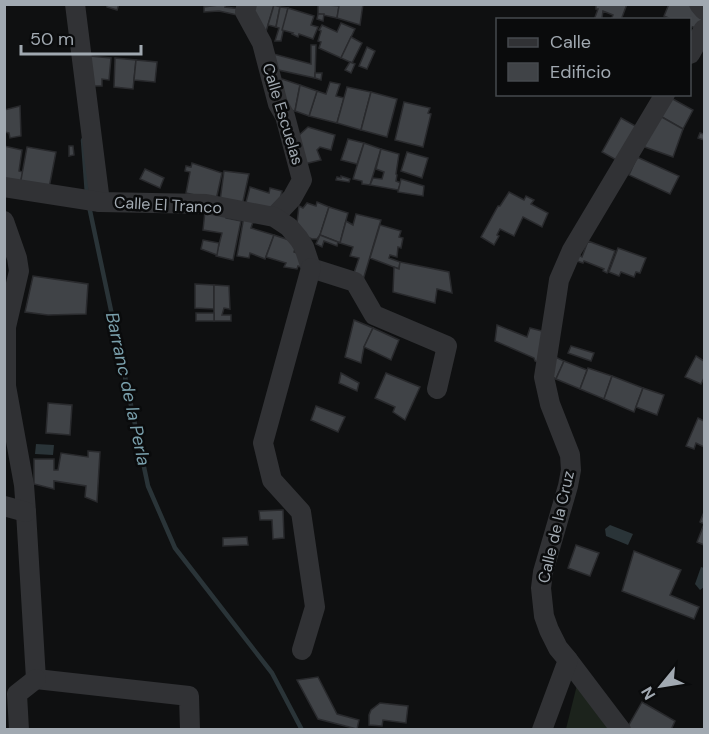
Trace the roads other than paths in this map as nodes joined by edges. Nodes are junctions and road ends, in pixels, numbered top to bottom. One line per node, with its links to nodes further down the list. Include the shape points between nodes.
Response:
1 (75, 4): 9 (street)
2 (246, 4): 10 (street, Calle Escuelas, via 245,12 262,43 302,180)
3 (699, 4): 4 (street)
4 (705, 10)
5 (705, 29): 6 (street)
6 (691, 52)
7 (664, 96): 17 (street, Calle de la Cruz, via 572,250 559,280 544,378 570,455 571,470 541,588 549,630)
8 (4, 188): 9 (street, Calle El Tranco)
9 (100, 202): 10 (street, Calle El Tranco, via 206,204)
10 (274, 217): 12 (street, Calle El Tranco, via 299,239)
11 (4, 220): 15 (street, via 19,271 6,327 6,386)
12 (311, 268): 13 (street, via 355,282 374,315 447,346); 16 (street, via 263,443 272,480 301,512 315,607)
13 (437, 389)
14 (4, 506): 15 (street)
15 (26, 512): 18 (street)
16 (302, 650)
17 (568, 660): 21 (street); 22 (street, Calle de la Cruz)
18 (36, 679): 19 (street, via 17,693); 20 (street, via 189,696)
19 (19, 729)
20 (190, 729)
21 (542, 729)
22 (621, 729)

